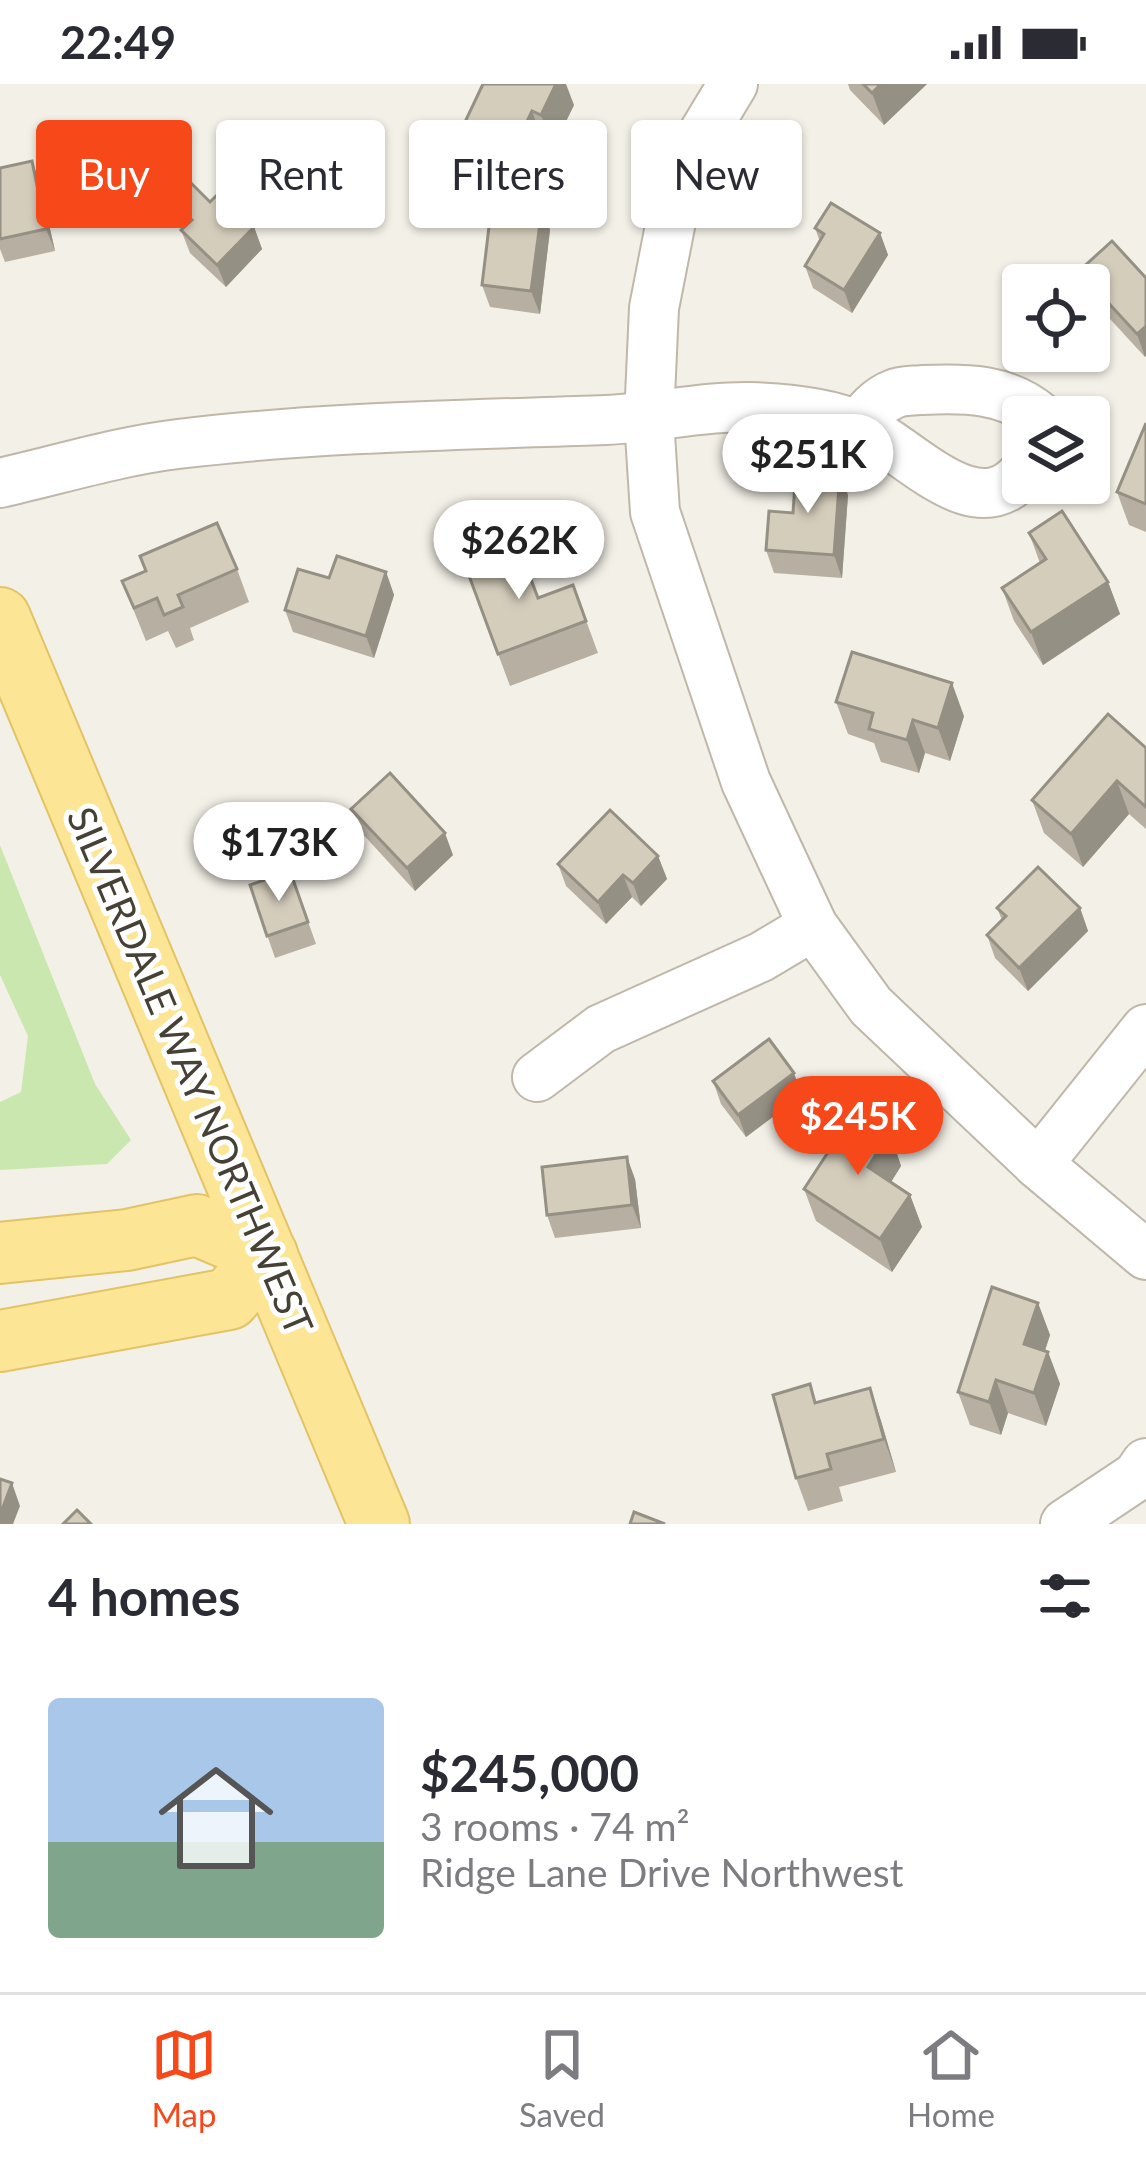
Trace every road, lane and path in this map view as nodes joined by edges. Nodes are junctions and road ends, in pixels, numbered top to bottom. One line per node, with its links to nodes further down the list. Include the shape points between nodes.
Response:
1 (734, 84): 3 (street, via 681,170 654,308)
2 (1002, 396): 4 (street, via 976,388 896,392)
3 (649, 418): 4 (street, via 749,407); 5 (street, via 175,444); 8 (street, via 656,512 746,782)
4 (859, 426): 6 (street, via 944,482 983,496)
5 (0, 483)
6 (1002, 491)
7 (0, 619): 14 (main road, SILVERDALE WAY NORTHWEST)
8 (813, 926): 10 (street, via 601,1030); 11 (street, via 871,1006)
9 (1146, 1029): 11 (street)
10 (537, 1077)
11 (1038, 1164): 13 (street)
12 (0, 1253): 14 (main road, via 197,1225)
13 (1146, 1255)
14 (267, 1256): 15 (main road, via 230,1299); 17 (main road, SILVERDALE WAY NORTHWEST)
15 (0, 1341)
16 (1146, 1463): 18 (street)
17 (379, 1524)
18 (1065, 1524)

